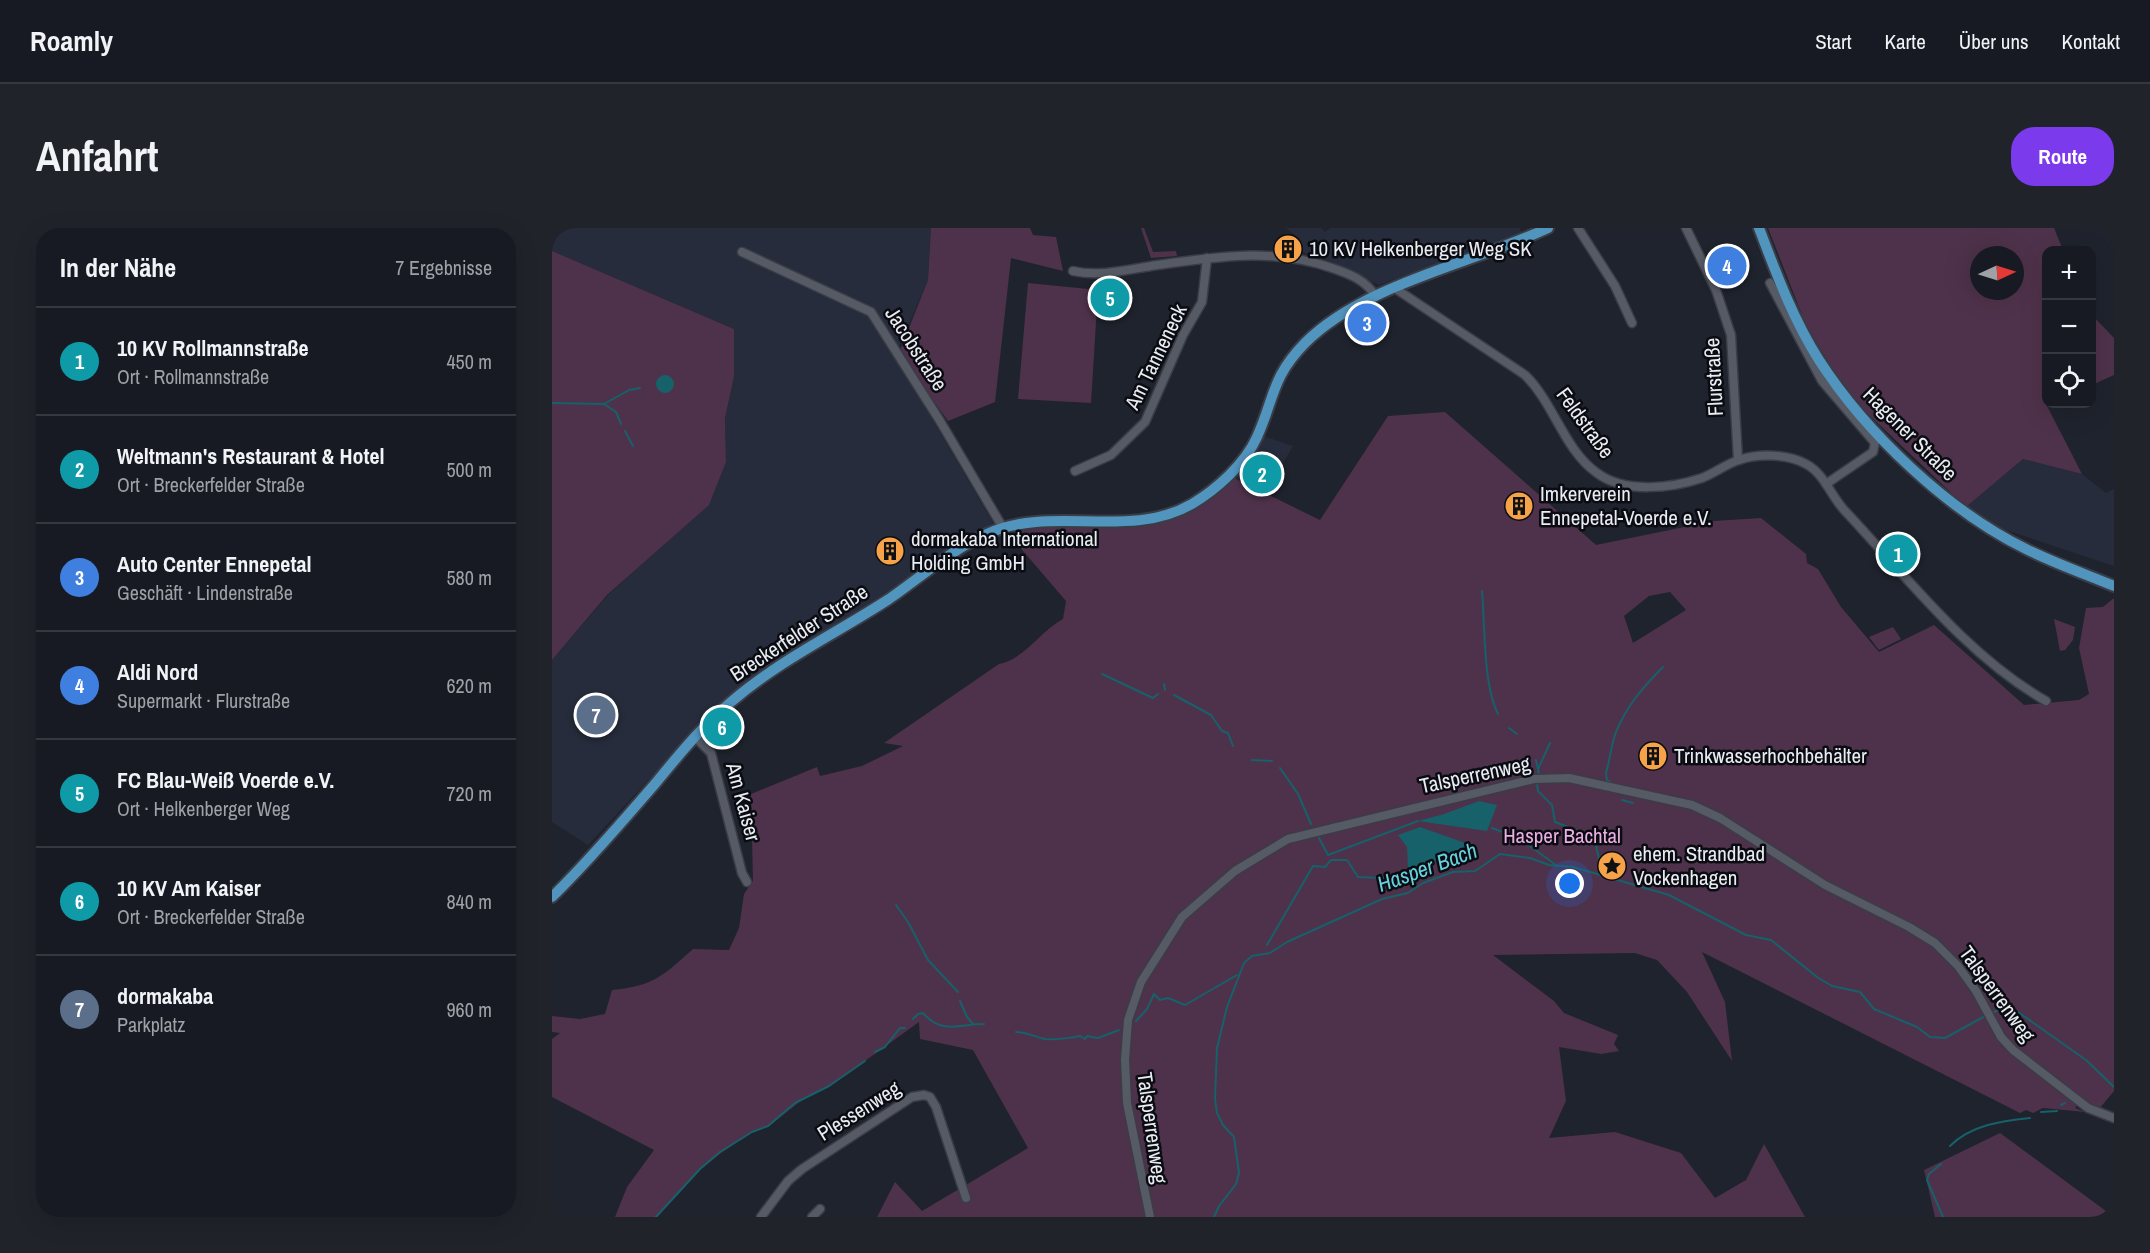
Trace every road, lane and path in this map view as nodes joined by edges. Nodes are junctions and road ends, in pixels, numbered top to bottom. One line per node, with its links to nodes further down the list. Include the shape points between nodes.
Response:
1 (1548, 228): 9 (main road, Breckerfelder Straße)
2 (1578, 228): 11 (street, via 1615,286)
3 (1686, 228): 12 (street, Flurstraße, via 1716,291 1731,335)
4 (1759, 228): 16 (main road, Hagener Straße, via 1786,298 1820,361 1846,397 1910,466 1961,510 2025,549)
5 (742, 252): 15 (street, Jacobstraße, via 871,312)
6 (1207, 258): 7 (street, via 1085,274); 10 (street, via 1264,255 1307,259 1369,285); 13 (street, Am Tanneneck, via 1202,303 1183,335 1145,422 1111,455)
7 (1073, 271)
8 (1770, 283): 14 (street, via 1822,381 1875,443 1873,452)
9 (1396, 289): 10 (main road, Breckerfelder Straße); 12 (street, Feldstraße, via 1525,375 1586,463 1607,480 1632,486 1691,481)
10 (1376, 297): 15 (main road, Breckerfelder Straße, via 1316,333 1290,360 1275,383 1251,447 1232,471 1196,501 1169,514 1139,520 1042,520)
11 (1632, 323)
12 (1738, 460): 14 (street, Feldstraße, via 1767,456 1799,461 1817,471)
13 (1075, 471)
14 (1826, 484): 17 (street, Feldstraße, via 1838,504 1954,630 1998,671)
15 (1003, 528): 18 (main road, Breckerfelder Straße, via 968,543 890,598 751,686)
16 (2114, 586)
17 (2046, 701)
18 (695, 737): 19 (street, Am Kaiser, via 711,753); 20 (main road, Breckerfelder Straße)
19 (747, 882)
20 (552, 897)
21 (2114, 1118): 26 (street, Talsperrenweg, via 2088,1108 2013,1050 1958,966 1935,943 1825,885 1692,805 1569,778 1534,779 1288,839 1235,871 1182,917 1141,982 1128,1020 1127,1103)
22 (966, 1198): 24 (street, Plessenweg, via 936,1107 930,1097 920,1095 900,1104 802,1169)
23 (820, 1209): 25 (street)
24 (761, 1217)
25 (812, 1217)
26 (1149, 1217)

